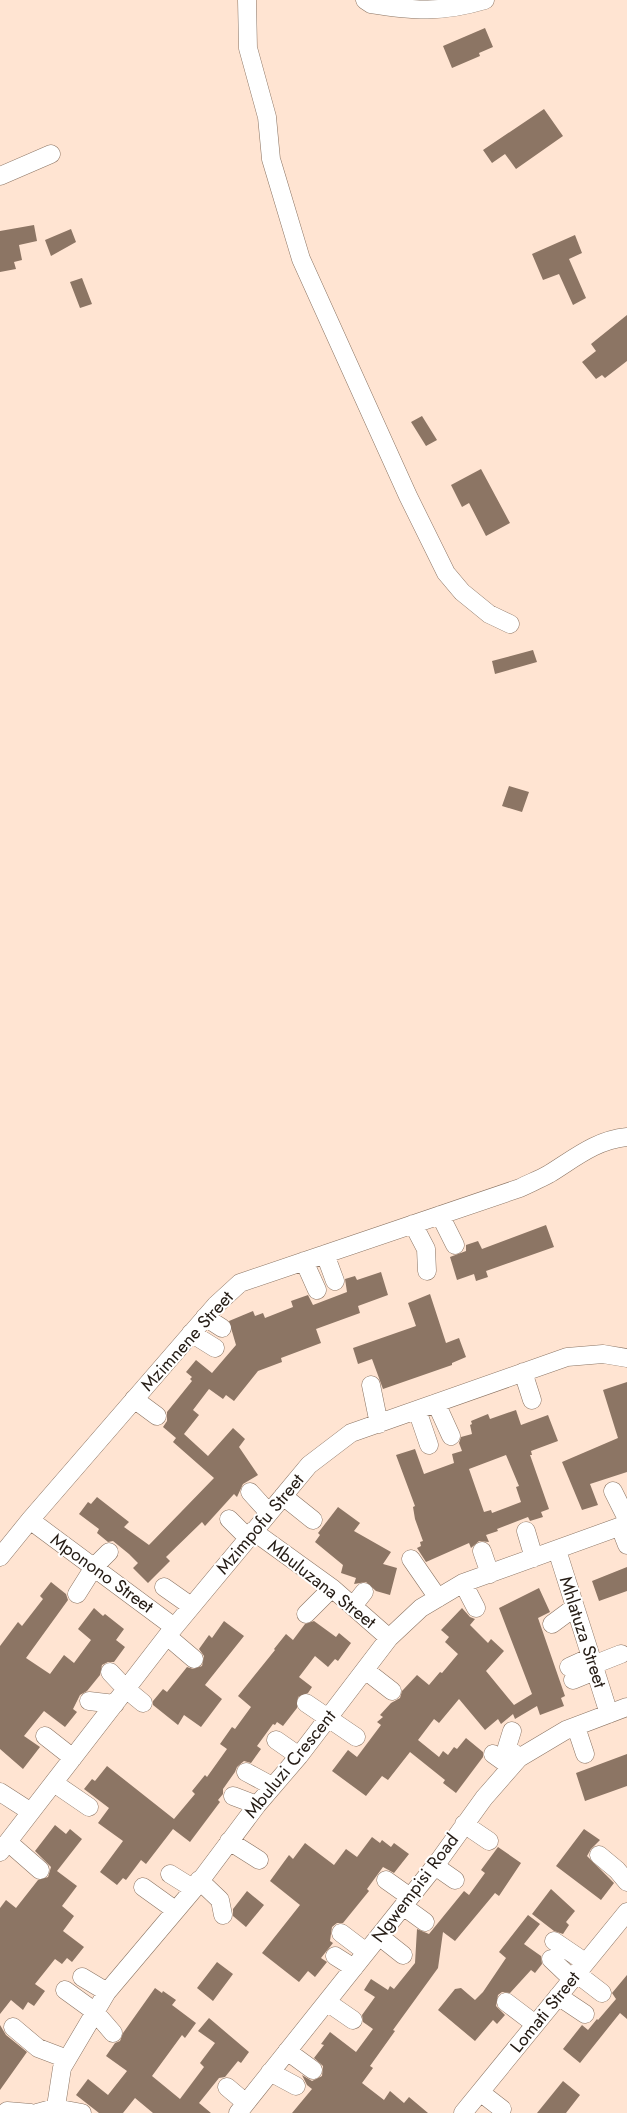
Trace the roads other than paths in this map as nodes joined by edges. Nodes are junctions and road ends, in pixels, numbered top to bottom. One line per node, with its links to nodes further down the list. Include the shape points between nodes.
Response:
1 (247, 0): 6 (street, via 248,48 267,117 271,159 301,259 411,504 446,573 462,592 489,614)
2 (365, 0): 3 (street, via 371,4 418,11 456,9)
3 (484, 0)
4 (51, 154): 5 (street)
5 (0, 176)
6 (510, 624)
7 (627, 1137): 8 (street, Mzimnene Street, via 583,1150 520,1188)
8 (440, 1215): 9 (street, Mzimnene Street); 10 (street)
9 (413, 1224): 11 (street, Mzimnene Street); 13 (street, via 426,1249)
10 (455, 1245)
11 (325, 1254): 12 (street, Mzimnene Street); 14 (street)
12 (304, 1261): 15 (street); 16 (street, Mzimnene Street, via 240,1283)
13 (427, 1271)
14 (335, 1281)
15 (317, 1290)
16 (205, 1317): 17 (street); 18 (street, Mzimnene Street)
17 (222, 1328)
18 (191, 1333): 19 (street); 23 (street, Mzimnene Street)
19 (214, 1348)
20 (627, 1358): 21 (street, Mzimpofu Street, via 603,1354 567,1357)
21 (523, 1372): 24 (street); 25 (street, Mzimpofu Street)
22 (371, 1385): 28 (street)
23 (134, 1399): 27 (street); 36 (street, Mzimnene Street)
24 (532, 1400)
25 (436, 1403): 26 (street, Mzimpofu Street); 29 (street)
26 (417, 1410): 28 (street, Mzimpofu Street); 30 (street)
27 (157, 1416)
28 (379, 1424): 33 (street, Mzimpofu Street, via 351,1433 309,1465)
29 (451, 1436)
30 (429, 1445)
31 (613, 1491): 38 (street)
32 (250, 1492): 34 (street)
33 (283, 1496): 34 (street, Mzimpofu Street); 37 (street)
34 (269, 1513): 40 (street, Mzimpofu Street)
35 (228, 1519): 40 (street, Mbuluzana Street)
36 (30, 1520): 45 (street, Mzimnene Street); 48 (street, Mponono Street)
37 (313, 1520)
38 (625, 1523): 41 (street); 42 (street, Mbuluzi Crescent)
39 (526, 1531): 46 (street)
40 (251, 1535): 52 (street, Mbuluzana Street); 56 (street, Mzimpofu Street)
41 (627, 1545)
42 (557, 1550): 46 (street, Mbuluzi Crescent); 58 (street, Mhlatuza Street)
43 (482, 1551): 49 (street)
44 (108, 1552): 48 (street)
45 (0, 1557)
46 (534, 1558): 49 (street, Mbuluzi Crescent)
47 (411, 1559): 55 (street)
48 (94, 1567): 54 (street); 62 (street, Mponono Street)
49 (490, 1574): 50 (street, Mbuluzi Crescent)
50 (463, 1583): 55 (street, Mbuluzi Crescent); 59 (street)
51 (164, 1587): 56 (street)
52 (332, 1588): 57 (street, Mbuluzana Street); 60 (street)
53 (364, 1592): 57 (street)
54 (77, 1594)
55 (438, 1598): 63 (street, Mbuluzi Crescent, via 421,1608)
56 (191, 1606): 62 (street, Mzimpofu Street)
57 (353, 1606): 63 (street, Mbuluzana Street)
58 (575, 1607): 61 (street); 66 (street, Mhlatuza Street)
59 (476, 1608)
60 (306, 1614)
61 (552, 1624)
62 (171, 1631): 65 (street, Mponono Street); 70 (street, Mzimpofu Street)
63 (389, 1638): 67 (street, Mbuluzi Crescent)
64 (621, 1654): 66 (street)
65 (194, 1659)
66 (593, 1664): 69 (street); 77 (street, Mhlatuza Street)
67 (364, 1670): 71 (street); 78 (street, Mbuluzi Crescent)
68 (110, 1672): 70 (street)
69 (571, 1673)
70 (126, 1689): 73 (street); 75 (street, Mzimpofu Street)
71 (392, 1691)
72 (89, 1701): 75 (street)
73 (144, 1702)
74 (306, 1703): 78 (street)
75 (115, 1704): 87 (street, Mzimpofu Street)
76 (627, 1708): 77 (street, Ngwempisi Road)
77 (609, 1714): 79 (street, Ngwempisi Road)
78 (328, 1717): 82 (street); 86 (street, Mbuluzi Crescent)
79 (576, 1726): 85 (street); 88 (street, Ngwempisi Road)
80 (512, 1731): 88 (street, via 507,1747)
81 (44, 1736): 87 (street)
82 (356, 1737)
83 (276, 1740): 86 (street)
84 (493, 1754): 88 (street)
85 (585, 1754)
86 (299, 1756): 91 (street, Mbuluzi Crescent)
87 (73, 1758): 90 (street, Mzimpofu Street)
88 (515, 1763): 97 (street, Ngwempisi Road)
89 (246, 1772): 91 (street)
90 (54, 1783): 95 (street); 96 (street, Mzimpofu Street)
91 (272, 1786): 94 (street, Mbuluzi Crescent)
92 (0, 1792): 96 (street)
93 (233, 1796): 94 (street)
94 (257, 1805): 98 (street, Mbuluzi Crescent)
95 (89, 1807)
96 (31, 1812): 100 (street, Mzimpofu Street)
97 (464, 1824): 99 (street); 103 (street, Ngwempisi Road)
98 (229, 1841): 102 (street); 109 (street, Mbuluzi Crescent)
99 (489, 1841)
100 (4, 1847): 104 (street)
101 (599, 1855): 108 (street)
102 (259, 1860)
103 (435, 1866): 107 (street); 111 (street, Ngwempisi Road)
104 (40, 1870)
105 (170, 1874): 109 (street)
106 (386, 1880): 111 (street)
107 (455, 1880)
108 (627, 1882)
109 (196, 1884): 112 (street, Mbuluzi Crescent); 114 (street, via 220,1900)
110 (143, 1887): 112 (street)
111 (407, 1902): 115 (street); 117 (street, Ngwempisi Road)
112 (175, 1910): 127 (street, Mbuluzi Crescent)
113 (627, 1912): 124 (street, Lomati Street)
114 (223, 1915)
115 (425, 1922)
116 (341, 1933): 119 (street)
117 (379, 1936): 119 (street, Ngwempisi Road); 120 (street)
118 (554, 1941): 124 (street)
119 (366, 1952): 123 (street, Ngwempisi Road)
120 (403, 1955)
121 (335, 1956): 123 (street)
122 (551, 1959): 124 (street)
123 (354, 1968): 130 (street, Ngwempisi Road)
124 (578, 1971): 128 (street); 129 (street, Lomati Street)
125 (82, 1977): 127 (street)
126 (65, 1990): 132 (street)
127 (107, 1992): 132 (street, Mbuluzi Crescent)
128 (602, 1993)
129 (558, 1996): 133 (street); 135 (street, Lomati Street)
130 (327, 2002): 134 (street); 138 (street, Ngwempisi Road, via 313,2031)
131 (506, 2002): 135 (street)
132 (94, 2011): 137 (street); 139 (street, Mbuluzi Crescent)
133 (585, 2014)
134 (352, 2020)
135 (535, 2024): 144 (street, Lomati Street)
136 (13, 2027): 139 (street, via 38,2048)
137 (113, 2033)
138 (287, 2051): 140 (street); 141 (street, Ngwempisi Road)
139 (67, 2059): 148 (street, Mbuluzi Crescent, via 62,2068)
140 (313, 2070)
141 (270, 2072): 142 (street); 145 (street, Ngwempisi Road)
142 (296, 2086)
143 (227, 2087): 145 (street)
144 (480, 2092): 146 (street); 152 (street, Lomati Street)
145 (242, 2108)
146 (502, 2109)
147 (7, 2111): 149 (street)
148 (55, 2111): 150 (street); 151 (street)
149 (31, 2113)
150 (37, 2113)
151 (82, 2113)
152 (463, 2113)

